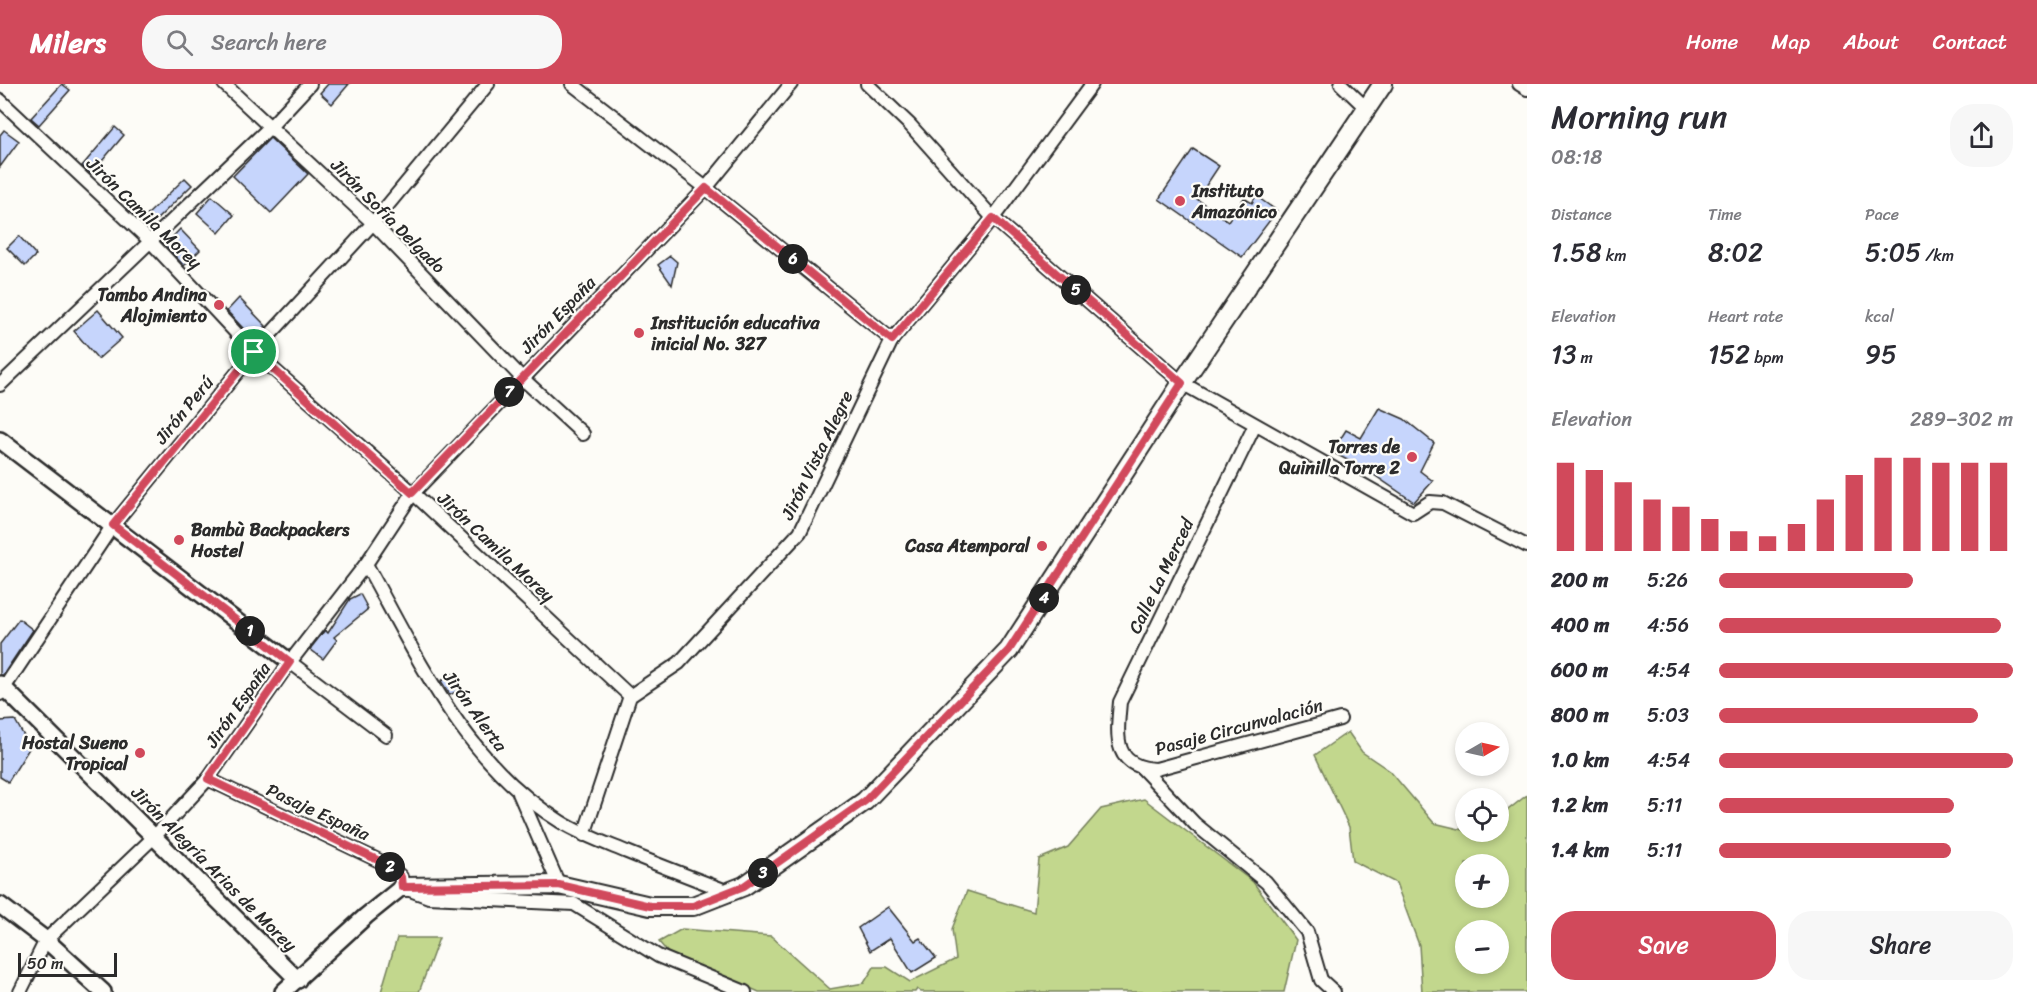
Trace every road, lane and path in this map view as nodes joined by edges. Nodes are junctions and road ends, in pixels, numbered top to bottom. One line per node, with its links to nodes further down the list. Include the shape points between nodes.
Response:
1 (224, 84): 14 (street, Jirón Sofía Delgado)
2 (310, 84): 14 (street)
3 (488, 84): 17 (street, Jirón Perú)
4 (572, 84): 15 (street)
5 (791, 84): 15 (street, Jirón España)
6 (867, 84): 16 (street, via 910,125)
7 (1092, 84): 16 (street, Jirón Vista Alegre)
8 (1341, 84): 13 (street)
9 (1383, 84): 13 (main road)
10 (1520, 84): 11 (street)
11 (1527, 89)
12 (0, 100): 18 (street, Jirón Camila Morey)
13 (1365, 107): 22 (main road)
14 (270, 127): 17 (street, Jirón Sofía Delgado); 18 (street)
15 (706, 188): 19 (street); 21 (street, Jirón España)
16 (993, 218): 19 (street, Jirón Vista Alegre); 22 (street)
17 (373, 223): 20 (street, Jirón Perú); 21 (street, Jirón Sofía Delgado)
18 (150, 241): 20 (street, Jirón Camila Morey); 23 (street)
19 (892, 340): 33 (street, Jirón Vista Alegre, via 800,532 679,663)
20 (254, 352): 27 (street, Jirón Camila Morey); 28 (street, Jirón Perú)
21 (522, 378): 25 (street, Jirón Sofía Delgado); 27 (street, Jirón España)
22 (1182, 383): 24 (street); 44 (main road, via 1009,650 865,801)
23 (0, 385)
24 (1255, 424): 29 (street, via 1413,513 1438,501); 36 (street, Calle La Merced, via 1120,702)
25 (582, 434)
26 (0, 440): 28 (street)
27 (412, 493): 30 (street, Jirón España); 33 (street, Jirón Camila Morey)
28 (113, 525): 31 (street); 32 (street, Jirón Perú)
29 (1527, 546)
30 (366, 564): 31 (street, Jirón España); 39 (street, Jirón Alerta, via 442,702 481,754)
31 (290, 662): 35 (street); 38 (street, Jirón España)
32 (2, 689): 41 (street, Jirón Alegría Arias de Morey)
33 (630, 696): 40 (street)
34 (1340, 719): 37 (street, Pasaje Circunvalación, via 1156,769)
35 (386, 735)
36 (1119, 748): 37 (street, Pasaje Circunvalación, via 1130,763)
37 (1142, 768): 52 (street, via 1195,824 1266,882 1307,932 1321,980)
38 (208, 779): 41 (street, Jirón España); 43 (street, Pasaje España, via 388,865 401,877)
39 (519, 792): 40 (street, Jirón Alerta); 42 (street)
40 (584, 835): 44 (street, Jirón Alerta)
41 (154, 837): 46 (street, Jirón España); 47 (street, Jirón Alegría Arias de Morey)
42 (559, 885): 43 (main road); 44 (main road, via 650,906 693,906)
43 (402, 887): 47 (street); 48 (street, via 429,897 574,904 658,956)
44 (730, 893)
45 (0, 905): 46 (street)
46 (46, 940): 49 (street, Jirón España); 50 (street)
47 (298, 980): 51 (street)
48 (738, 990)
49 (20, 992)
50 (102, 992)
51 (284, 992)
52 (1334, 992)

